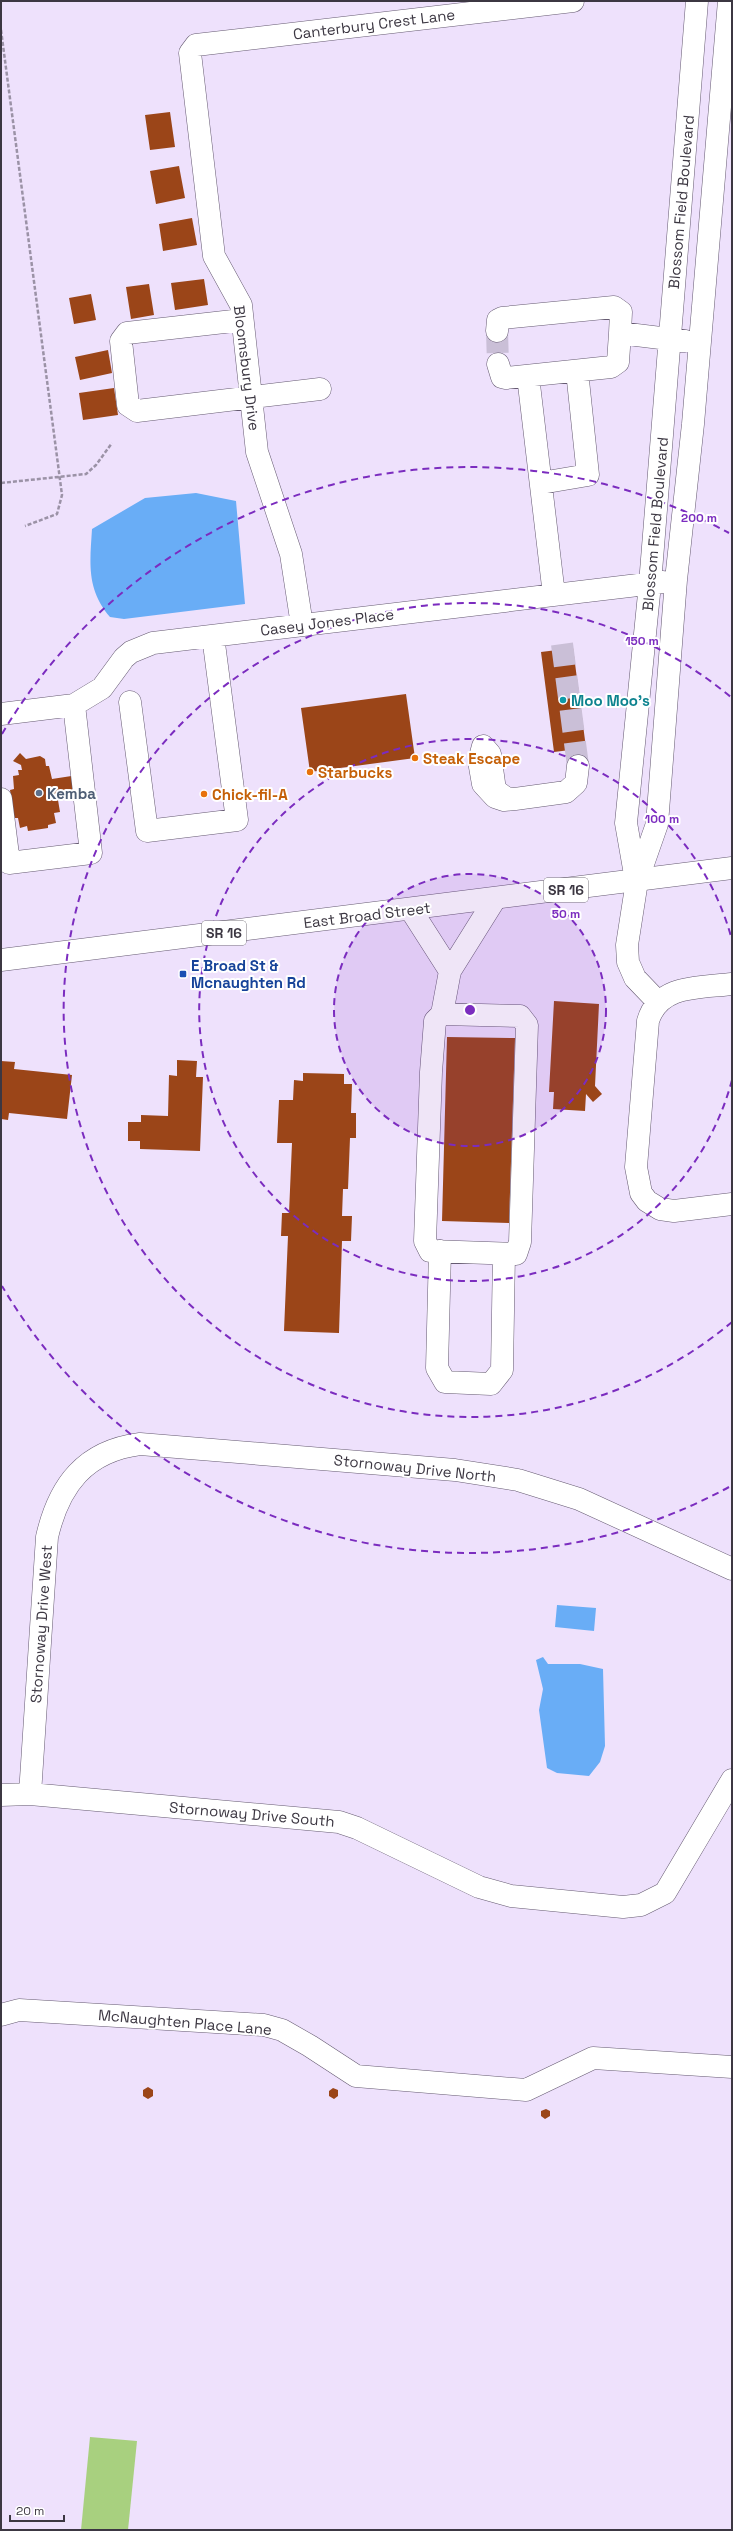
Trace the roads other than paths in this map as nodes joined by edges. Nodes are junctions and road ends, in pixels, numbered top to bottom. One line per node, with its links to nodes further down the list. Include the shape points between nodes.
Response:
1 (573, 1): 4 (main road, Canterbury Crest Lane, via 196,45 190,53)
2 (697, 1): 8 (main road, Blossom Field Boulevard)
3 (729, 1): 9 (main road, Blossom Field Boulevard)
4 (192, 64): 5 (main road, Bloomsbury Drive, via 214,256 237,297)
5 (242, 320): 14 (main road, Bloomsbury Drive); 14 (main road, via 127,333 121,341 128,405 133,410)
6 (497, 331): 7 (main road, via 498,320 502,318 614,307 621,312)
7 (620, 333): 8 (main road); 11 (main road, via 616,366)
8 (670, 340): 9 (main road); 17 (main road, Blossom Field Boulevard)
9 (700, 342): 16 (main road, Blossom Field Boulevard)
10 (498, 364): 12 (main road, via 502,376)
11 (577, 371): 12 (main road); 15 (main road, via 588,475)
12 (528, 376): 15 (main road)
13 (320, 389): 14 (main road)
14 (250, 397): 19 (main road, Bloomsbury Drive, via 257,452 291,554)
15 (541, 483): 18 (main road)
16 (676, 580): 17 (main road, Casey Jones Place); 28 (main road, Blossom Field Boulevard, via 657,824)
17 (650, 584): 18 (main road, Casey Jones Place); 28 (main road, Blossom Field Boulevard, via 626,823)
18 (554, 595): 19 (main road, Casey Jones Place)
19 (302, 626): 20 (main road, Casey Jones Place)
20 (212, 636): 21 (main road, via 237,820 146,831); 22 (main road, Casey Jones Place, via 153,643 131,652 102,688)
21 (130, 702)
22 (74, 705): 23 (main road, Casey Jones Place); 26 (main road, via 92,853 9,863)
23 (1, 714)
24 (483, 746): 25 (main road, via 479,760 483,784 495,797 504,800 566,792 576,783)
25 (578, 766)
26 (1, 799)
27 (732, 868): 28 (main road, East Broad Street / SR 16)
28 (636, 881): 29 (main road, East Broad Street / SR 16); 34 (main road, via 627,945 628,962 635,978)
29 (495, 899): 30 (main road, East Broad Street / SR 16); 32 (main road)
30 (411, 910): 31 (main road, East Broad Street / SR 16); 32 (main road)
31 (1, 960)
32 (450, 971): 35 (main road)
33 (732, 984): 34 (main road, via 671,992)
34 (658, 1002): 36 (main road, via 648,1021 646,1044 636,1167 642,1193 647,1201 660,1209 674,1211)
35 (442, 1014): 37 (main road, via 435,1021 425,1226 425,1241 430,1251); 38 (main road, via 520,1016 527,1025 520,1242 516,1254)
36 (732, 1204)
37 (440, 1252): 38 (main road); 38 (main road, via 437,1368 445,1382 490,1384 502,1370)
38 (504, 1254)
39 (86, 1465): 40 (main road, Stornoway Drive North, via 119,1446 140,1444 485,1473 579,1498); 42 (main road, Stornoway Drive West, via 59,1497 47,1536)
40 (732, 1569)
41 (732, 1780): 42 (main road, Stornoway Drive South, via 672,1883 656,1899 641,1905 623,1907 511,1896 465,1882 357,1828 339,1822)
42 (30, 1794): 43 (main road, Stornoway Drive South)
43 (1, 1795)
44 (1, 2015): 45 (main road, McNaughten Place Lane, via 19,2010 264,2025 282,2030 356,2076 526,2090 593,2058)
45 (732, 2067)

